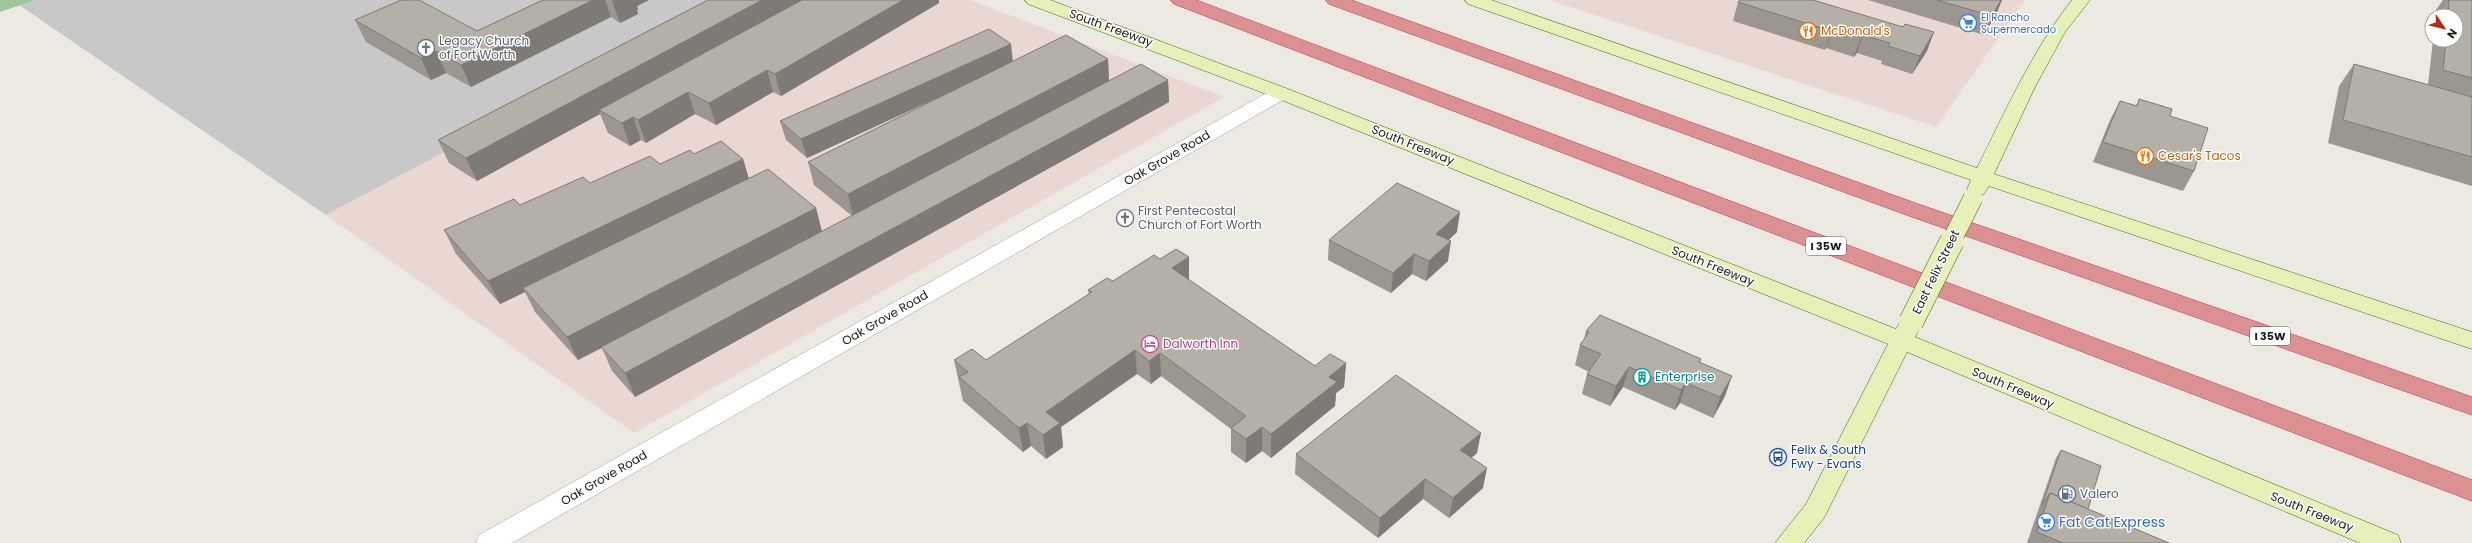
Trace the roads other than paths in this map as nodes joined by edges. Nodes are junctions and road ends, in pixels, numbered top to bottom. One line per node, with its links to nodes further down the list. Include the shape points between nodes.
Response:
1 (1034, 0): 6 (main road, South Freeway)
2 (1180, 0): 11 (highway, I 35W)
3 (1335, 0): 10 (highway, I 35W, via 1918,212)
4 (1474, 0): 7 (main road)
5 (2081, 0): 7 (main road, East Felix Street, via 2057,31 2026,87)
6 (1281, 93): 8 (main road, South Freeway); 12 (street, Oak Grove Road)
7 (1984, 177): 8 (main road, East Felix Street, bridge); 9 (main road)
8 (1906, 332): 13 (main road, East Felix Street, via 1815,511); 14 (main road, South Freeway)
9 (2472, 341)
10 (2472, 406)
11 (2472, 491)
12 (489, 543)
13 (1788, 543)
14 (2388, 543)

